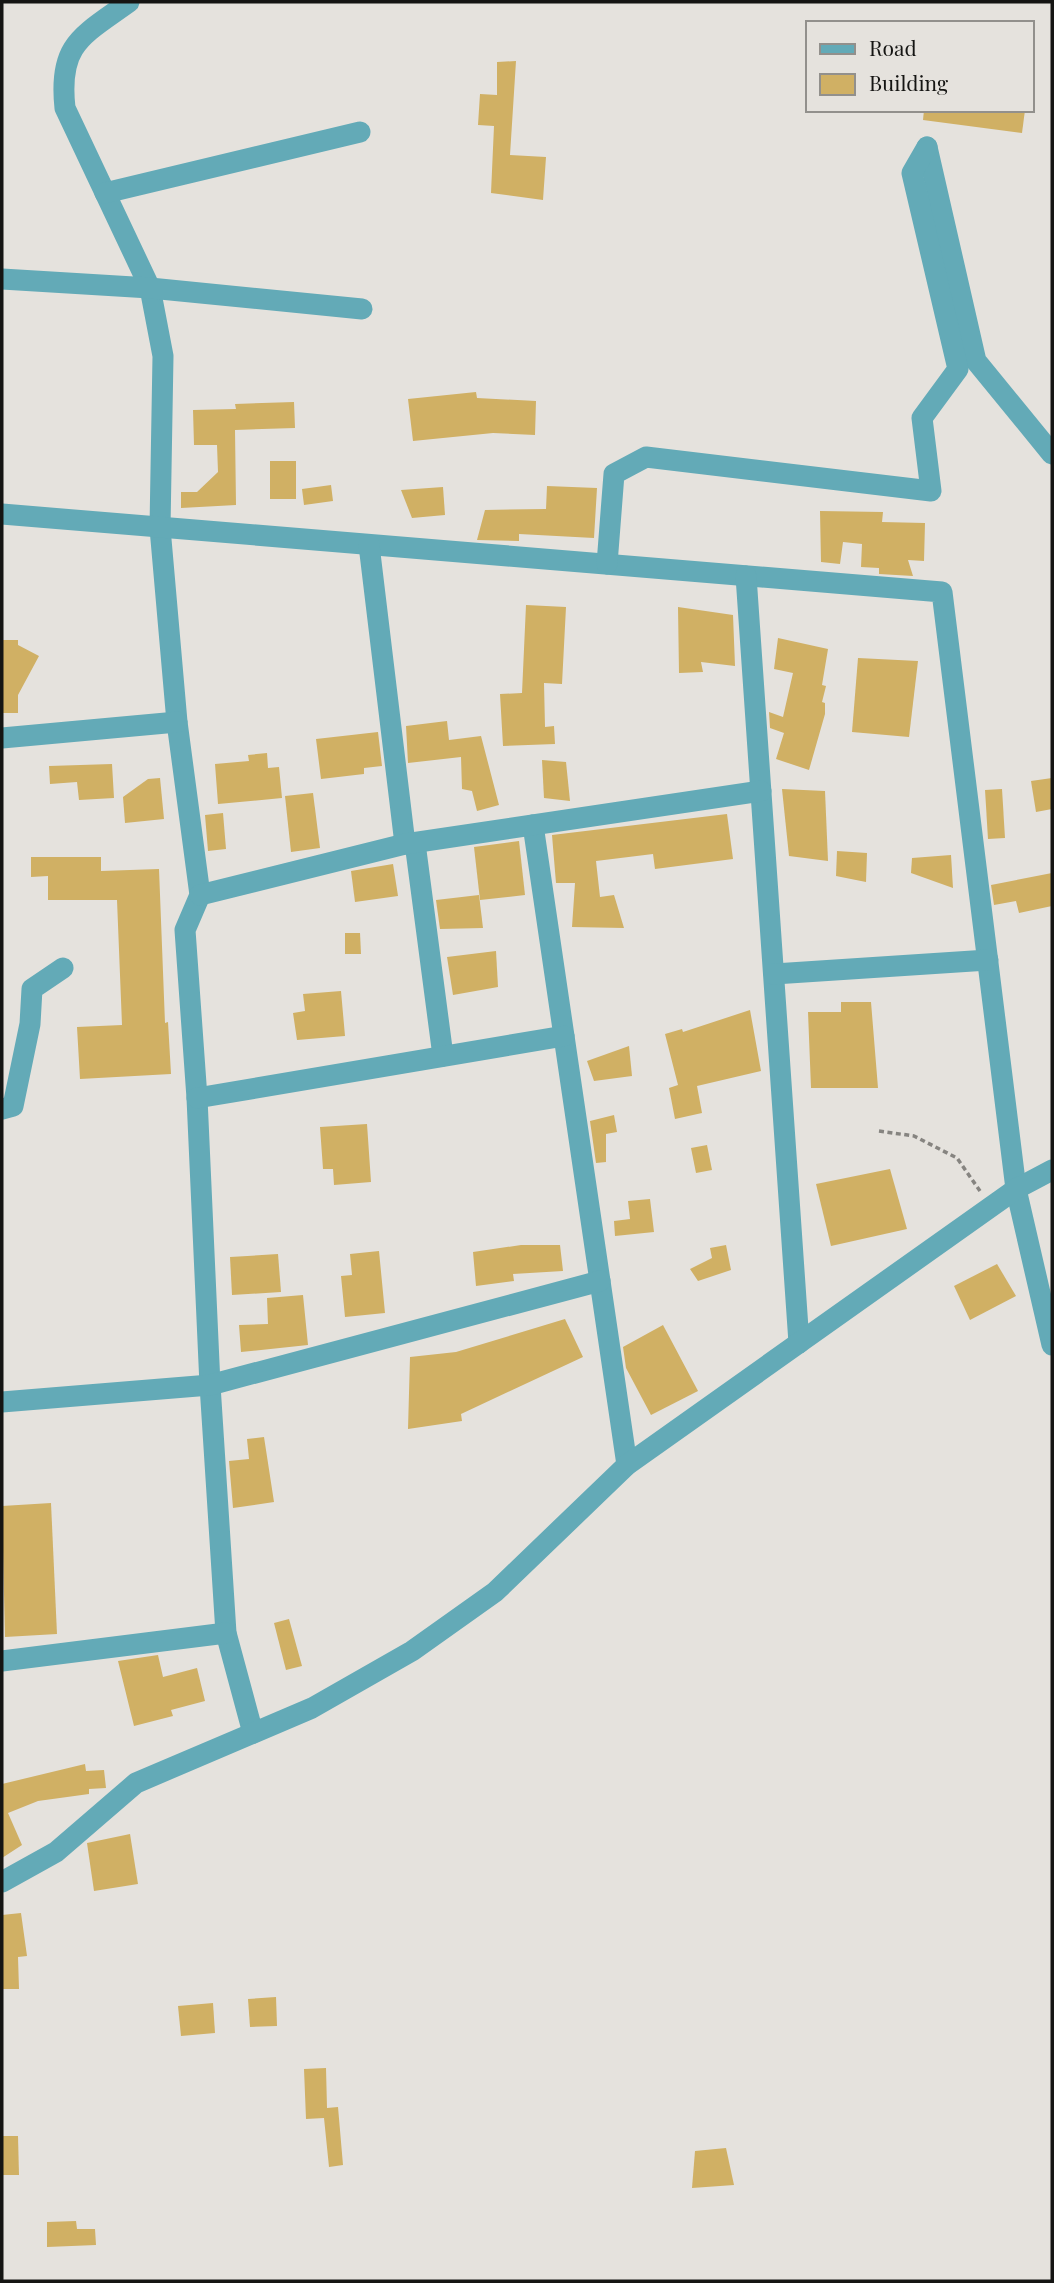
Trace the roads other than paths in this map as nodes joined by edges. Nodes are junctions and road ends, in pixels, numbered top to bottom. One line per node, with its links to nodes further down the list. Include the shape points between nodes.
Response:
1 (129, 2): 3 (street, via 80,37 65,62 65,108)
2 (360, 132): 3 (street)
3 (105, 193): 5 (street)
4 (2, 279): 5 (street)
5 (150, 288): 6 (street); 9 (street, via 163,356)
6 (362, 309)
7 (1052, 454): 11 (street, via 975,361 927,147 912,173 958,369 922,418 930,491 646,457 614,474)
8 (2, 514): 9 (street)
9 (160, 528): 10 (street); 13 (street)
10 (369, 545): 11 (street); 17 (street)
11 (607, 564): 12 (street)
12 (746, 576): 15 (street); 19 (street, via 942,592)
13 (177, 722): 14 (street); 18 (street)
14 (2, 738)
15 (761, 791): 16 (street); 21 (street)
16 (533, 825): 17 (street); 22 (street)
17 (410, 843): 18 (street); 23 (street)
18 (200, 895): 24 (street, via 185,930)
19 (988, 960): 21 (street); 27 (street)
20 (63, 968): 25 (street, via 32,989 30,1024 13,1106)
21 (774, 974): 30 (street)
22 (564, 1036): 23 (street); 28 (street)
23 (443, 1056): 24 (street)
24 (197, 1098): 31 (street)
25 (2, 1109)
26 (1052, 1170): 27 (street)
27 (1016, 1189): 29 (street); 30 (street)
28 (600, 1281): 31 (street); 33 (street)
29 (1051, 1338)
30 (799, 1343): 33 (street)
31 (210, 1385): 32 (street); 34 (street)
32 (2, 1402)
33 (627, 1465): 36 (street, via 495,1592 412,1651 312,1708)
34 (226, 1633): 35 (street); 36 (street)
35 (2, 1661)
36 (253, 1733): 37 (street, via 136,1783 56,1852)
37 (2, 1882)

